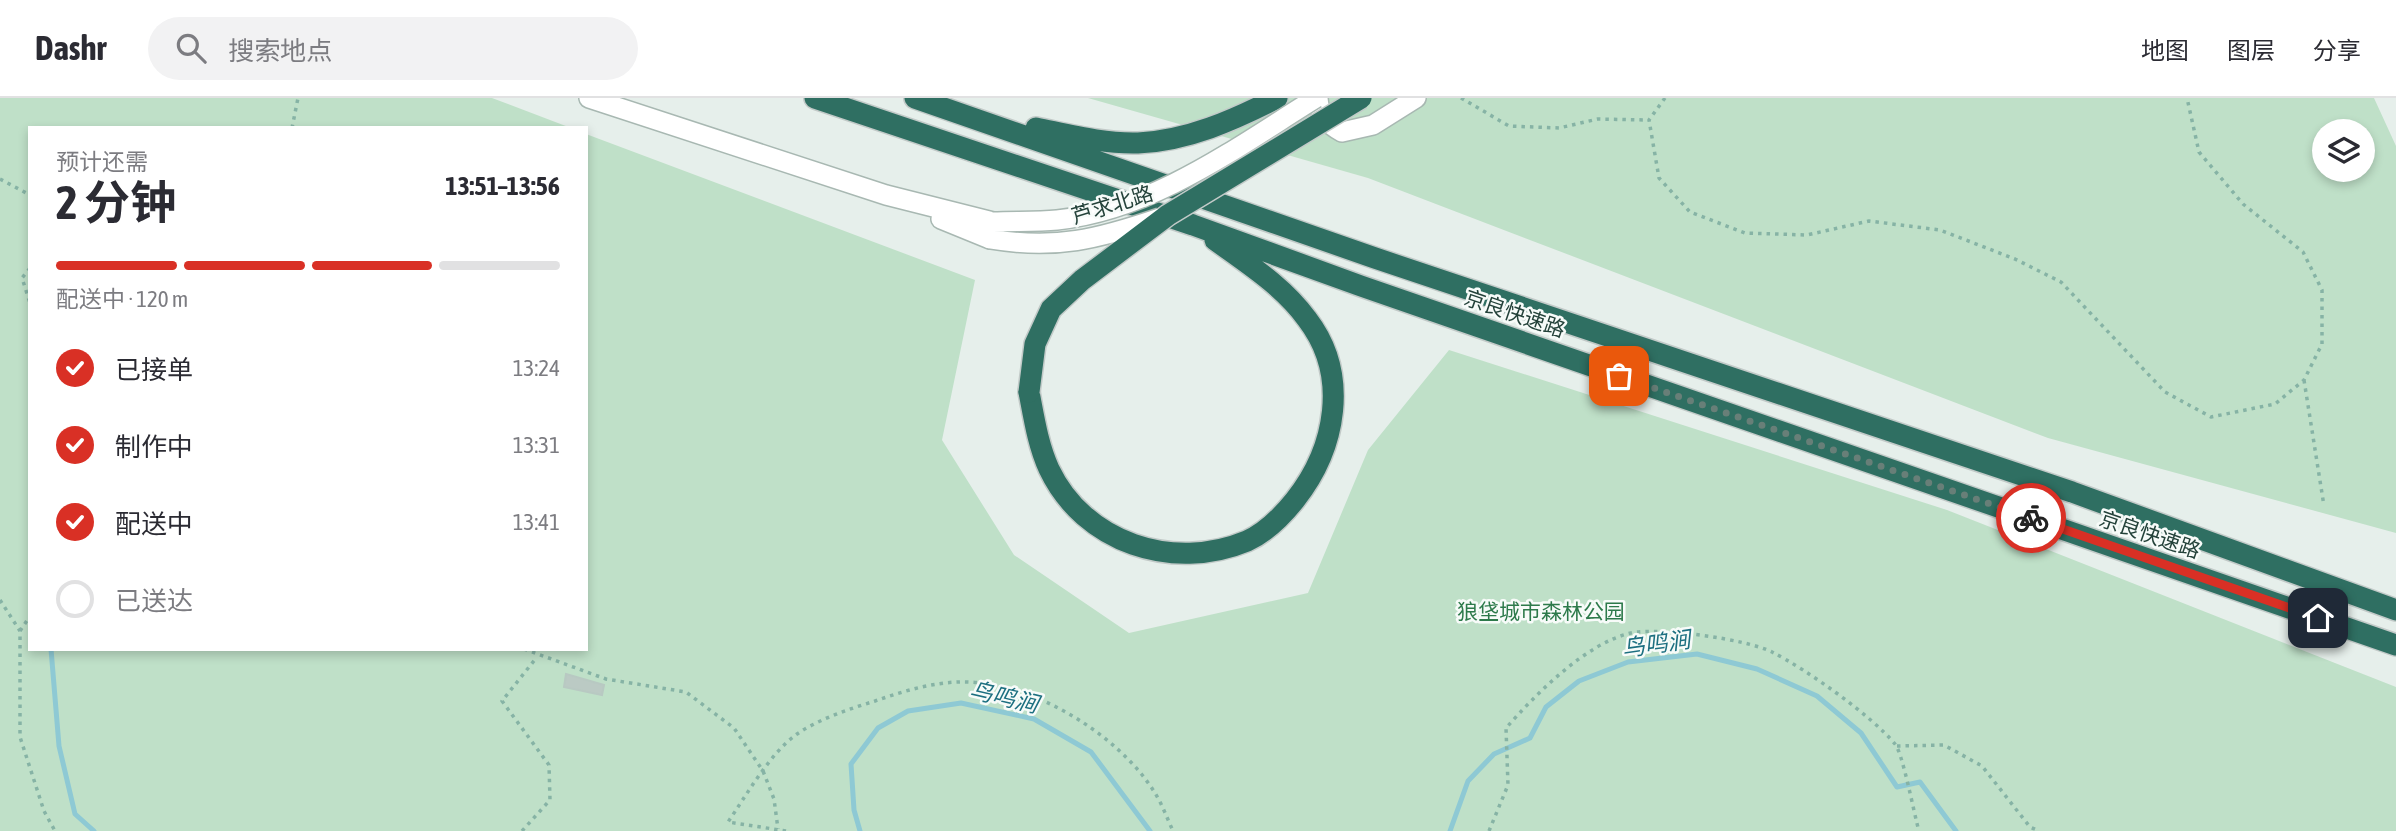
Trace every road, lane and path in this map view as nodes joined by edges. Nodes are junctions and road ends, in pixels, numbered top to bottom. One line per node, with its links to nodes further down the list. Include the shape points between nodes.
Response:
1 (298, 98): 14 (path)
2 (589, 98): 19 (street, 芦求北路)
3 (816, 98): 18 (highway, 京良快速路)
4 (915, 98): 12 (highway, 京良快速路)
5 (1278, 98): 12 (highway, via 1224,123 1139,143 1096,140)
6 (1317, 98): 8 (street, via 1329,125 1342,132 1373,125); 19 (street, 芦求北路, bridge, via 1178,181 1138,199 1058,220)
7 (1361, 98): 17 (highway, bridge)
8 (1416, 98)
9 (1461, 98): 13 (path, via 1509,126 1559,128 1598,119)
10 (1665, 98): 13 (path)
11 (2187, 98): 22 (path, via 2199,152 2243,204 2303,252 2322,290 2322,344)
12 (972, 117): 25 (highway, 京良快速路, via 2072,492)
13 (1649, 120): 22 (path, via 1659,178 1690,212 1745,233 1807,235 1869,220 1928,229 2015,259 2061,282 2165,392 2211,417 2275,404)
14 (292, 126)
15 (0, 179): 16 (path)
16 (28, 194)
17 (1168, 215): 18 (highway, bridge, via 1051,309 1035,345 1029,392 1049,468 1086,520 1119,540 1162,553 1208,554 1249,540 1283,515 1325,452 1333,423 1334,393 1326,355 1309,320 1281,289); 19 (street, 芦求北路, bridge, via 1097,239 1024,245)
18 (1193, 225): 28 (highway, 京良快速路)
19 (991, 231)
20 (28, 270): 21 (path, via 22,278)
21 (28, 297)
22 (2304, 380): 23 (path)
23 (2324, 506)
24 (0, 600): 27 (path)
25 (2396, 610)
26 (28, 619): 27 (path)
27 (20, 631): 34 (path, via 20,737)
28 (2396, 645)
29 (527, 651): 30 (path)
30 (537, 657): 32 (path, via 606,680 686,692 734,728); 35 (path, via 502,701 548,765 550,800)
31 (1897, 746): 38 (path, via 1838,695 1770,651 1689,633 1631,633 1583,656 1530,701 1507,728 1508,785); 39 (path); 40 (path, via 1944,745 1982,766 2030,827)
32 (763, 771): 33 (path, via 774,799); 33 (path, via 728,822); 37 (path, via 795,735 845,710 909,689 959,682 1014,690 1072,715 1114,745 1154,792)
33 (778, 830): 36 (path)
34 (55, 831)
35 (522, 831)
36 (786, 831)
37 (1173, 831)
38 (1489, 831)
39 (1919, 831)
40 (2039, 831)

